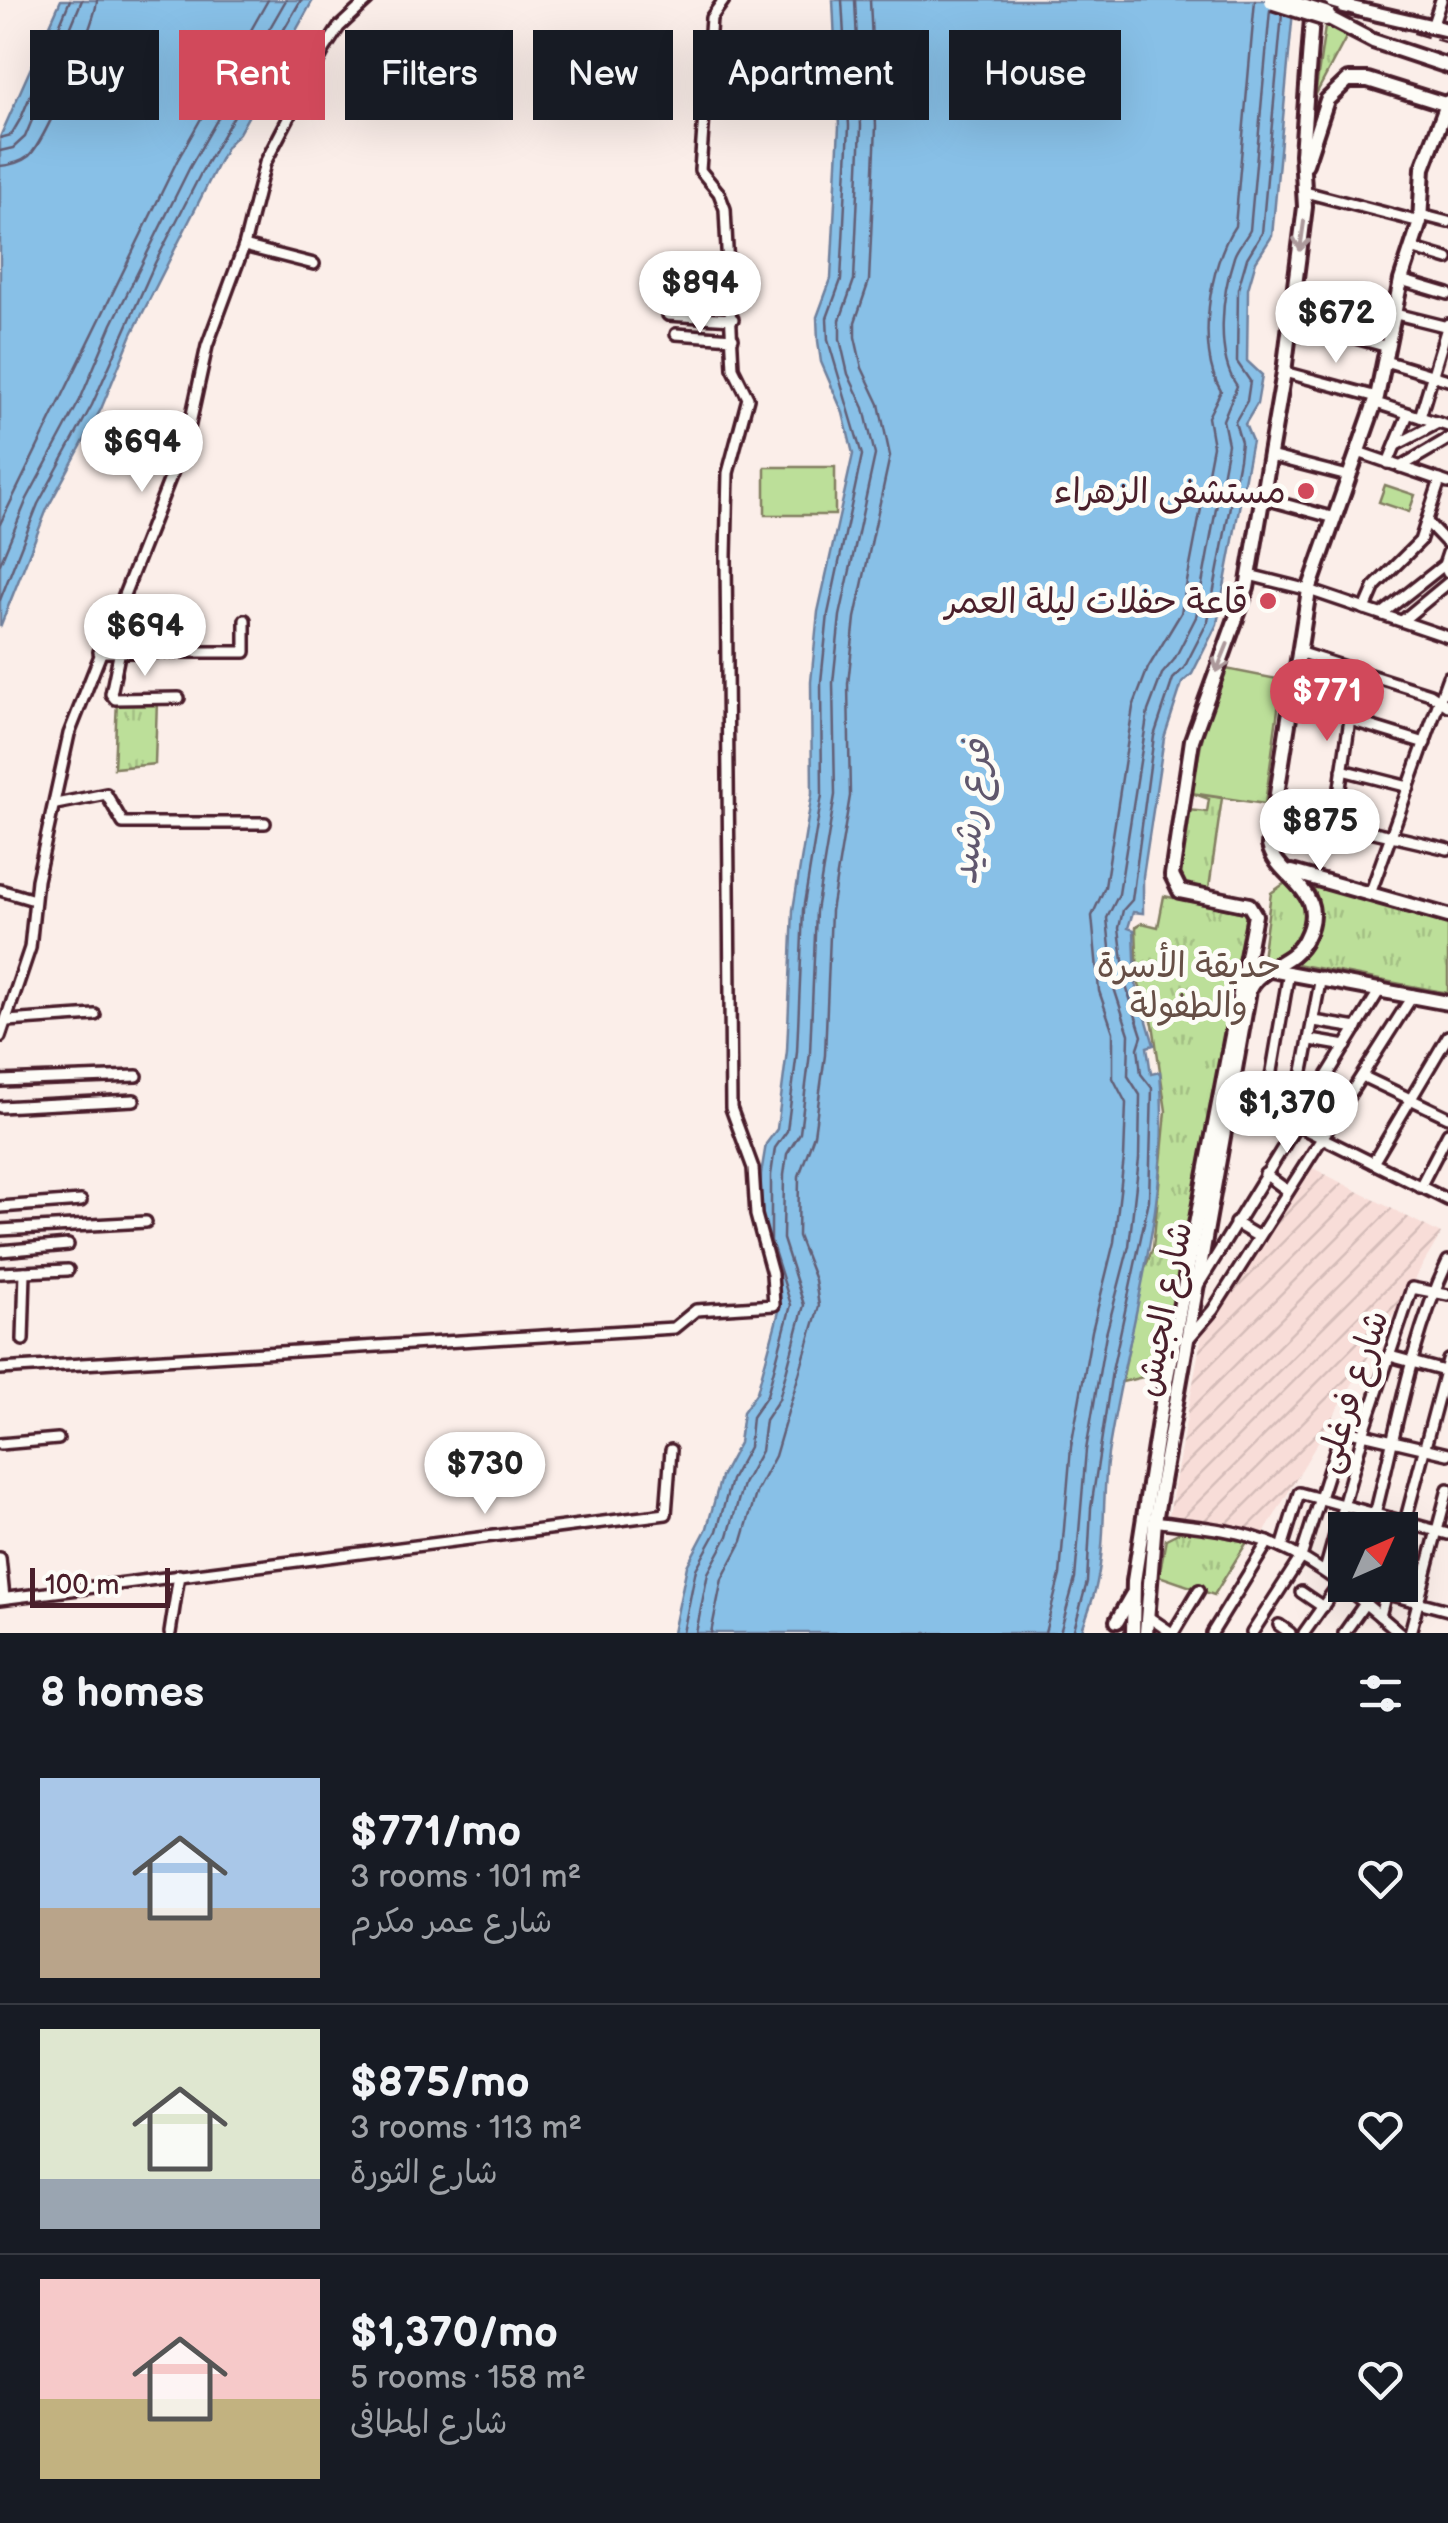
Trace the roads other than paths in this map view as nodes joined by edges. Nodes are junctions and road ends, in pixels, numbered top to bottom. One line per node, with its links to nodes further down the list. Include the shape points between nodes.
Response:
1 (368, 0): 14 (street, via 339,27 283,121 264,163)
2 (724, 0): 23 (street, via 712,18 700,165 725,210)
3 (1274, 0): 5 (highway, bridge)
4 (1441, 0): 6 (street)
5 (1322, 5): 6 (main road); 8 (main road, via 1373,41); 10 (main road)
6 (1432, 27): 7 (main road)
7 (1448, 30)
8 (1448, 66)
9 (1448, 104): 10 (main road, via 1368,80 1340,84 1327,100); 12 (main road, شارع الجيش, via 1423,168)
10 (1303, 176): 11 (main road)
11 (1305, 192): 12 (street); 19 (main road, one-way to 19)
12 (1421, 218): 13 (street); 15 (main road, شارع الجيش)
13 (1448, 222)
14 (244, 246): 17 (street); 59 (street, via 207,346 188,433)
15 (1410, 248): 16 (street); 18 (main road, شارع الجيش)
16 (1448, 259)
17 (314, 264)
18 (1401, 280): 20 (street); 21 (main road, شارع الجيش)
19 (1295, 289): 21 (street); 24 (main road)
20 (1448, 294)
21 (1395, 312): 25 (street); 28 (main road, شارع الجيش)
22 (668, 315): 23 (street)
23 (733, 319): 27 (street)
24 (1291, 320): 28 (street); 29 (main road)
25 (1448, 326): 30 (street)
26 (676, 334): 27 (street)
27 (733, 338): 132 (street, via 734,378 748,398 728,473 726,556 731,1108 752,1162 774,1305 696,1310 676,1327 658,1329)
28 (1387, 354): 30 (street); 32 (main road, شارع الجيش)
29 (1284, 372): 32 (street); 39 (main road)
30 (1431, 375): 31 (street); 34 (street)
31 (1448, 380)
32 (1377, 400): 33 (street); 38 (main road, شارع الجيش)
33 (1408, 414): 34 (street); 37 (street)
34 (1420, 417): 35 (street)
35 (1443, 424): 37 (street)
36 (1448, 438): 41 (street)
37 (1395, 446): 40 (street)
38 (1358, 452): 40 (street); 43 (main road, شارع الجيش)
39 (1270, 456): 43 (street); 45 (main road)
40 (1388, 462): 41 (street)
41 (1400, 466): 44 (street)
42 (1448, 471): 44 (street)
43 (1348, 476): 46 (main road, شارع الجيش)
44 (1441, 481): 47 (street)
45 (1262, 498): 46 (street); 51 (main road)
46 (1332, 518): 53 (main road, شارع الجيش)
47 (1426, 522): 48 (street); 54 (street, via 1416,546 1375,586)
48 (1448, 544)
49 (1448, 552): 50 (street)
50 (1446, 569): 55 (street)
51 (1249, 575): 53 (street); 156 (main road, شارع الجيش, one-way to 156, via 1192,740 1172,875 1180,891 1252,906 1255,915 1161,1408)
52 (1448, 583): 57 (street)
53 (1309, 590): 54 (street); 60 (main road, شارع الجيش)
54 (1365, 609): 55 (street)
55 (1382, 614): 57 (street)
56 (245, 620): 61 (street, via 246,652)
57 (1402, 621): 58 (street)
58 (1448, 637)
59 (99, 652): 61 (street); 70 (street, via 68,734)
60 (1298, 652): 62 (street); 71 (main road, شارع الجيش)
61 (119, 655): 64 (street, via 113,698)
62 (1357, 671): 65 (street); 66 (street)
63 (1448, 677): 65 (street)
64 (179, 698)
65 (1444, 703): 67 (street)
66 (1350, 720): 67 (street); 68 (street)
67 (1424, 743): 69 (street)
68 (1342, 770): 69 (street); 72 (street)
69 (1408, 787): 74 (street)
70 (56, 804): 73 (street, via 106,794 123,823); 79 (street)
71 (1274, 809): 72 (street); 76 (main road, شارع الجيش, via 1270,851)
72 (1335, 822): 74 (street)
73 (265, 823)
74 (1392, 835): 75 (street); 78 (street)
75 (1448, 850)
76 (1288, 871): 78 (main road); 81 (main road, شارع الجيش, via 1306,893 1310,922 1299,950)
77 (0, 890): 79 (street)
78 (1370, 894): 80 (main road)
79 (34, 900): 88 (street, via 30,948)
80 (1448, 916)
81 (1268, 970): 82 (main road); 124 (main road, شارع الجيش, via 1249,990)
82 (1289, 972): 83 (main road); 104 (street, via 1265,1112)
83 (1321, 977): 84 (main road); 89 (street)
84 (1381, 988): 85 (main road); 90 (street)
85 (1413, 995): 86 (main road); 98 (street)
86 (1448, 1003)
87 (95, 1015): 88 (street)
88 (5, 1019): 92 (street)
89 (1314, 1021): 90 (street); 93 (street)
90 (1357, 1028): 94 (street)
91 (1448, 1036): 95 (street)
92 (0, 1037)
93 (1311, 1040): 94 (street); 104 (street)
94 (1346, 1046): 104 (street)
95 (1437, 1055): 96 (street); 101 (street)
96 (1448, 1059)
97 (138, 1076): 99 (street)
98 (1362, 1076): 101 (street); 106 (street)
99 (0, 1081)
100 (134, 1100): 102 (street)
101 (1410, 1100): 103 (street); 107 (street)
102 (0, 1107)
103 (1448, 1118)
104 (1297, 1120): 106 (street); 108 (street)
105 (1448, 1134): 109 (street)
106 (1322, 1138): 107 (street); 110 (street)
107 (1373, 1163): 109 (street)
108 (1266, 1174): 110 (street); 115 (street)
109 (1420, 1186): 111 (street)
110 (1288, 1191): 117 (street)
111 (1448, 1200)
112 (81, 1201): 113 (street)
113 (0, 1206)
114 (146, 1222): 116 (street)
115 (1236, 1223): 117 (street); 124 (street)
116 (0, 1230)
117 (1259, 1237): 127 (street)
118 (68, 1246): 119 (street)
119 (0, 1251)
120 (1448, 1262): 125 (street)
121 (68, 1270): 122 (street)
122 (26, 1272): 123 (street); 128 (street)
123 (0, 1273)
124 (1199, 1285): 127 (main road, شارع الجيش)
125 (1434, 1291): 126 (street); 129 (street, شارع فرغلى, via 1414,1286); 130 (street)
126 (1448, 1295)
127 (1189, 1338): 146 (main road, شارع الجيش)
128 (23, 1340)
129 (1390, 1356): 130 (street); 133 (street, شارع فرغلى)
130 (1413, 1362): 131 (street); 135 (street)
131 (1447, 1368): 137 (street)
132 (0, 1369)
133 (1364, 1431): 135 (street); 141 (street, via 1341,1430); 142 (street, شارع فرغلى)
134 (58, 1439): 136 (street)
135 (1393, 1439): 137 (street); 144 (street)
136 (0, 1444)
137 (1425, 1448): 139 (street); 145 (street)
138 (671, 1450): 154 (street, via 666,1514)
139 (1448, 1454)
140 (1448, 1489): 147 (street)
141 (1320, 1498): 142 (street); 149 (street, via 1297,1494); 150 (street)
142 (1344, 1505): 143 (street); 152 (street, شارع فرغلى)
143 (1368, 1512)
144 (1375, 1512)
145 (1408, 1512)
146 (1156, 1521): 148 (street); 165 (main road, شارع الجيش)
147 (1442, 1532): 162 (street)
148 (1268, 1542): 149 (street); 173 (street)
149 (1282, 1548): 150 (street)
150 (1301, 1557): 152 (street); 174 (street)
151 (0, 1558): 158 (street)
152 (1325, 1571): 153 (street)
153 (1328, 1573)
154 (179, 1575): 158 (street); 169 (street)
155 (1199, 1590): 172 (street)
156 (1133, 1592): 168 (main road); 170 (main road, شارع الجيش)
157 (1302, 1592): 163 (street)
158 (2, 1598)
159 (1328, 1601): 163 (street)
160 (1366, 1602): 166 (street); 177 (street)
161 (1384, 1602): 166 (street)
162 (1418, 1602): 164 (street); 179 (street)
163 (1323, 1607): 176 (street)
164 (1448, 1610)
165 (1146, 1616): 171 (main road, شارع الجيش); 172 (street)
166 (1380, 1616): 178 (street)
167 (1279, 1625): 175 (street)
168 (1116, 1627)
169 (170, 1633)
170 (1133, 1633)
171 (1146, 1633)
172 (1172, 1633)
173 (1212, 1633)
174 (1252, 1633)
175 (1290, 1633)
176 (1304, 1633)
177 (1344, 1633)
178 (1400, 1633)
179 (1410, 1633)

